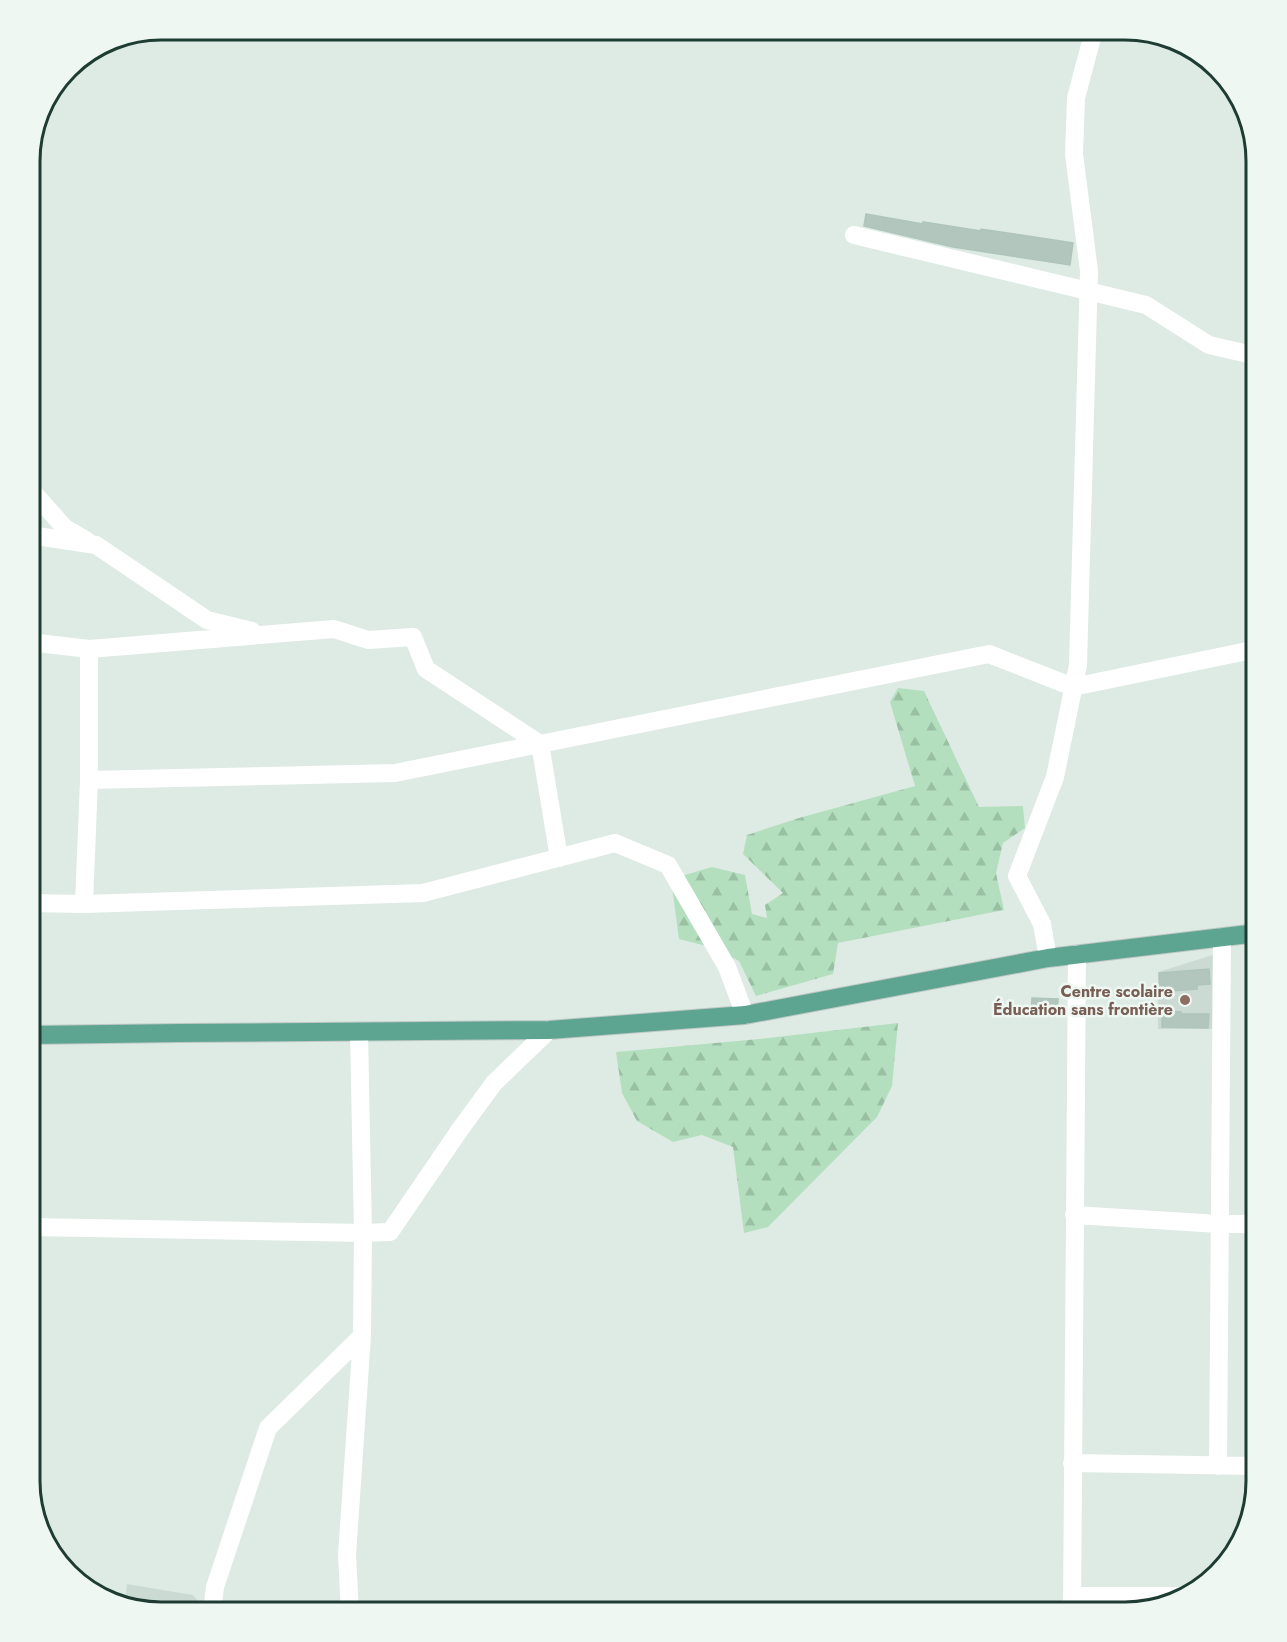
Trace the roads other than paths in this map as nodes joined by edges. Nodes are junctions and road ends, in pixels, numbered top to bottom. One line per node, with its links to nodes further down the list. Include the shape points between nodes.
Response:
1 (1091, 41): 3 (street, via 1076,98 1074,154 1089,271)
2 (854, 235): 3 (street)
3 (1088, 291): 4 (street, via 1146,305 1209,345); 12 (street, via 1078,665)
4 (1246, 353)
5 (41, 501): 7 (street, via 65,528)
6 (41, 537): 7 (street)
7 (96, 545): 8 (street, via 207,620)
8 (268, 634): 10 (street); 13 (street, via 334,629 368,640 413,637 426,669)
9 (41, 643): 10 (street)
10 (89, 649): 14 (street)
11 (1246, 651): 12 (street)
12 (1073, 687): 13 (street, via 989,654); 21 (street, via 1055,777 1017,876 1042,924)
13 (540, 744): 14 (street, via 395,773); 15 (street)
14 (88, 780): 17 (street)
15 (559, 858): 17 (street, via 423,893); 22 (street, via 615,843 668,865 727,967)
16 (40, 903): 17 (street)
17 (84, 904)
18 (1246, 934): 19 (main road)
19 (1222, 937): 20 (main road); 27 (street)
20 (1077, 954): 21 (main road); 26 (street)
21 (1048, 958): 22 (main road)
22 (746, 1015): 23 (main road)
23 (549, 1030): 24 (main road); 30 (street, via 494,1083 390,1232)
24 (359, 1032): 25 (main road); 30 (street)
25 (40, 1035)
26 (1074, 1215): 27 (street); 32 (street)
27 (1219, 1224): 28 (street); 33 (street)
28 (1246, 1224)
29 (40, 1227): 30 (street)
30 (363, 1233): 31 (street)
31 (362, 1336): 36 (street, via 268,1428 214,1587); 37 (street, via 347,1555)
32 (1072, 1463): 33 (street); 38 (street)
33 (1218, 1466): 34 (street)
34 (1246, 1466)
35 (1152, 1598): 39 (street)
36 (213, 1602)
37 (349, 1602)
38 (1072, 1602)
39 (1098, 1602)

